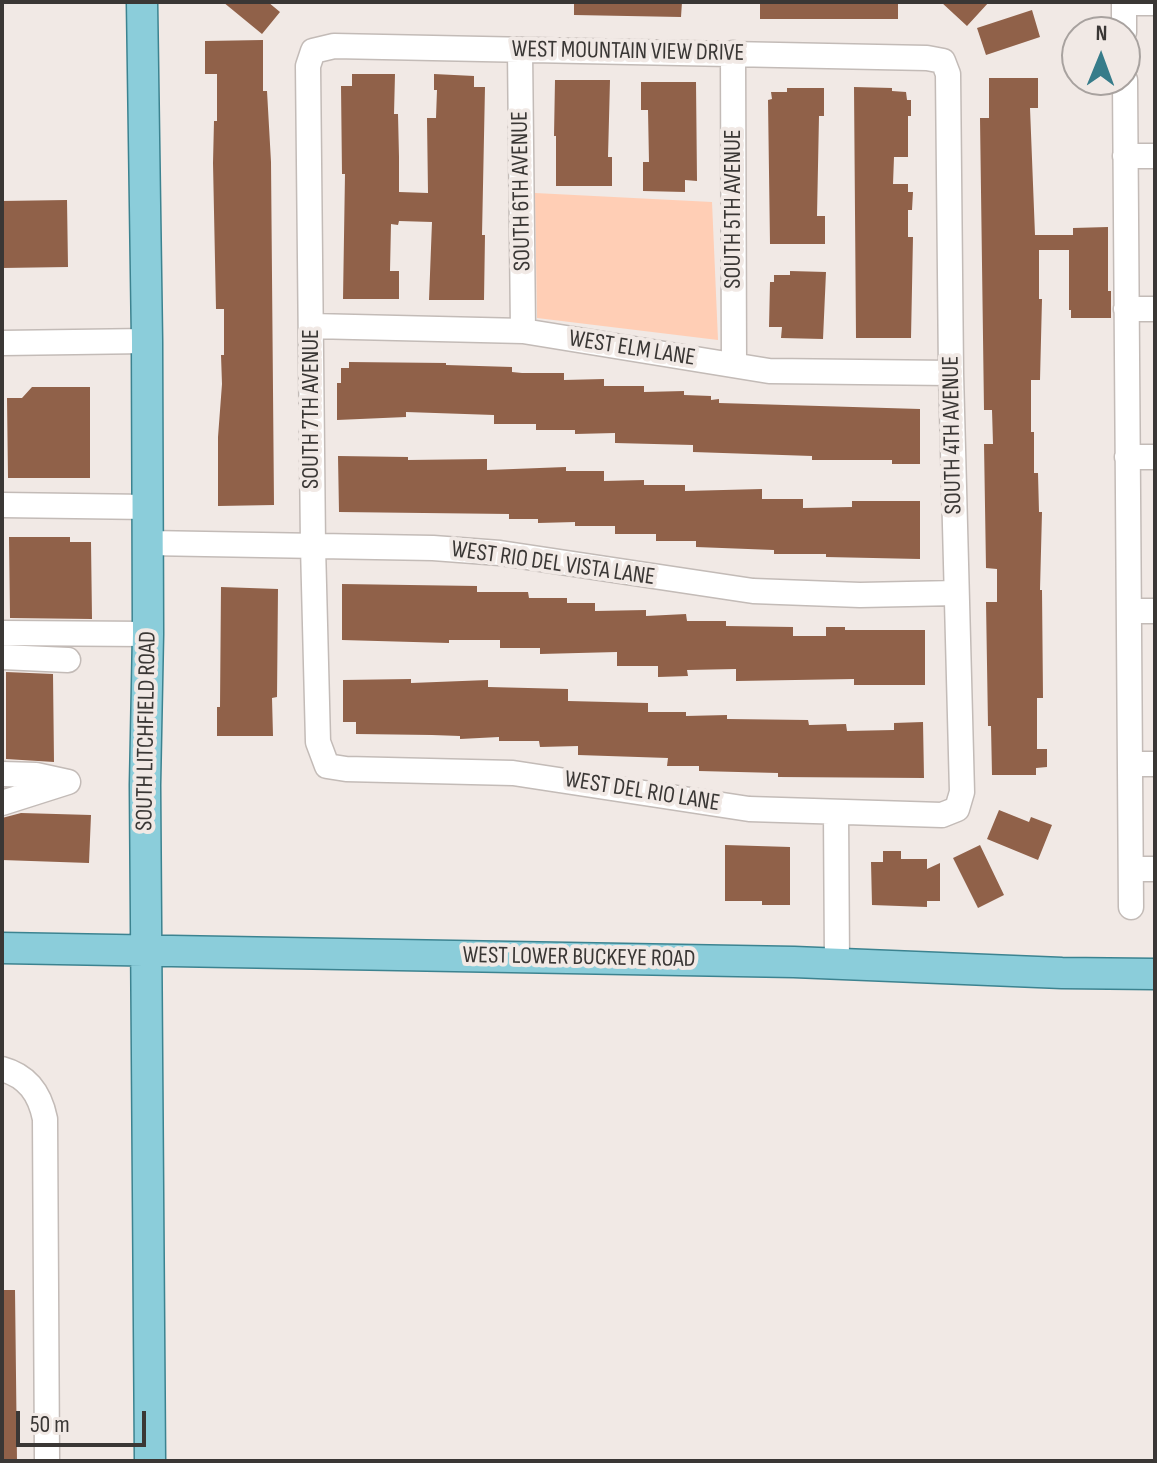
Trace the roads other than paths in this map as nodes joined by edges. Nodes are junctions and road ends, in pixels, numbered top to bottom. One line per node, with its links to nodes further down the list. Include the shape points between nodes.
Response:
1 (142, 2): 15 (main road, SOUTH LITCHFIELD ROAD)
2 (1124, 2): 3 (street)
3 (1155, 3)
4 (520, 50): 5 (street, WEST MOUNTAIN VIEW DRIVE, via 334,46); 6 (street, WEST MOUNTAIN VIEW DRIVE); 14 (street, SOUTH 6TH AVENUE)
5 (313, 51): 13 (street, SOUTH 7TH AVENUE, via 308,66)
6 (733, 53): 7 (street, WEST MOUNTAIN VIEW DRIVE); 17 (street, SOUTH 5TH AVENUE)
7 (943, 61): 18 (street, SOUTH 4TH AVENUE, via 948,74)
8 (1125, 96): 9 (street)
9 (1125, 156): 10 (street); 11 (street)
10 (1155, 156)
11 (1126, 309): 12 (street); 19 (street)
12 (1155, 309)
13 (312, 326): 14 (street, WEST ELM LANE); 24 (street, SOUTH 7TH AVENUE)
14 (523, 331): 17 (street, WEST ELM LANE)
15 (147, 341): 16 (street); 22 (main road, SOUTH LITCHFIELD ROAD)
16 (2, 343)
17 (734, 365): 18 (street, WEST ELM LANE, via 769,371)
18 (951, 373): 25 (street, SOUTH 4TH AVENUE)
19 (1127, 457): 20 (street); 26 (street)
20 (1155, 457)
21 (2, 505): 22 (street)
22 (148, 507): 23 (main road, SOUTH LITCHFIELD ROAD)
23 (148, 543): 24 (street, WEST RIO DEL VISTA LANE); 29 (main road, SOUTH LITCHFIELD ROAD)
24 (313, 546): 25 (street, WEST RIO DEL VISTA LANE, via 500,553 753,591); 34 (street, SOUTH 7TH AVENUE, via 318,742)
25 (956, 593): 37 (street, SOUTH 4TH AVENUE, via 962,792)
26 (1129, 611): 27 (street); 32 (street)
27 (1155, 611)
28 (2, 633): 29 (street)
29 (148, 634): 42 (main road, SOUTH LITCHFIELD ROAD)
30 (2, 657): 31 (street)
31 (68, 660)
32 (1130, 764): 33 (street); 39 (street)
33 (1155, 764)
34 (327, 766): 38 (street, WEST DEL RIO LANE, via 513,773 749,809)
35 (2, 774): 36 (street, via 68,782)
36 (2, 803)
37 (957, 809): 38 (street, WEST DEL RIO LANE, via 942,815)
38 (836, 813): 43 (street)
39 (1143, 869): 40 (street)
40 (1131, 907)
41 (3, 946): 42 (main road, WEST LOWER BUCKEYE ROAD)
42 (146, 950): 43 (main road, WEST LOWER BUCKEYE ROAD); 47 (main road, SOUTH LITCHFIELD ROAD)
43 (837, 964): 44 (main road, WEST LOWER BUCKEYE ROAD)
44 (1155, 974)
45 (2, 1069): 46 (street, via 37,1092 45,1119)
46 (47, 1461)
47 (150, 1461)

